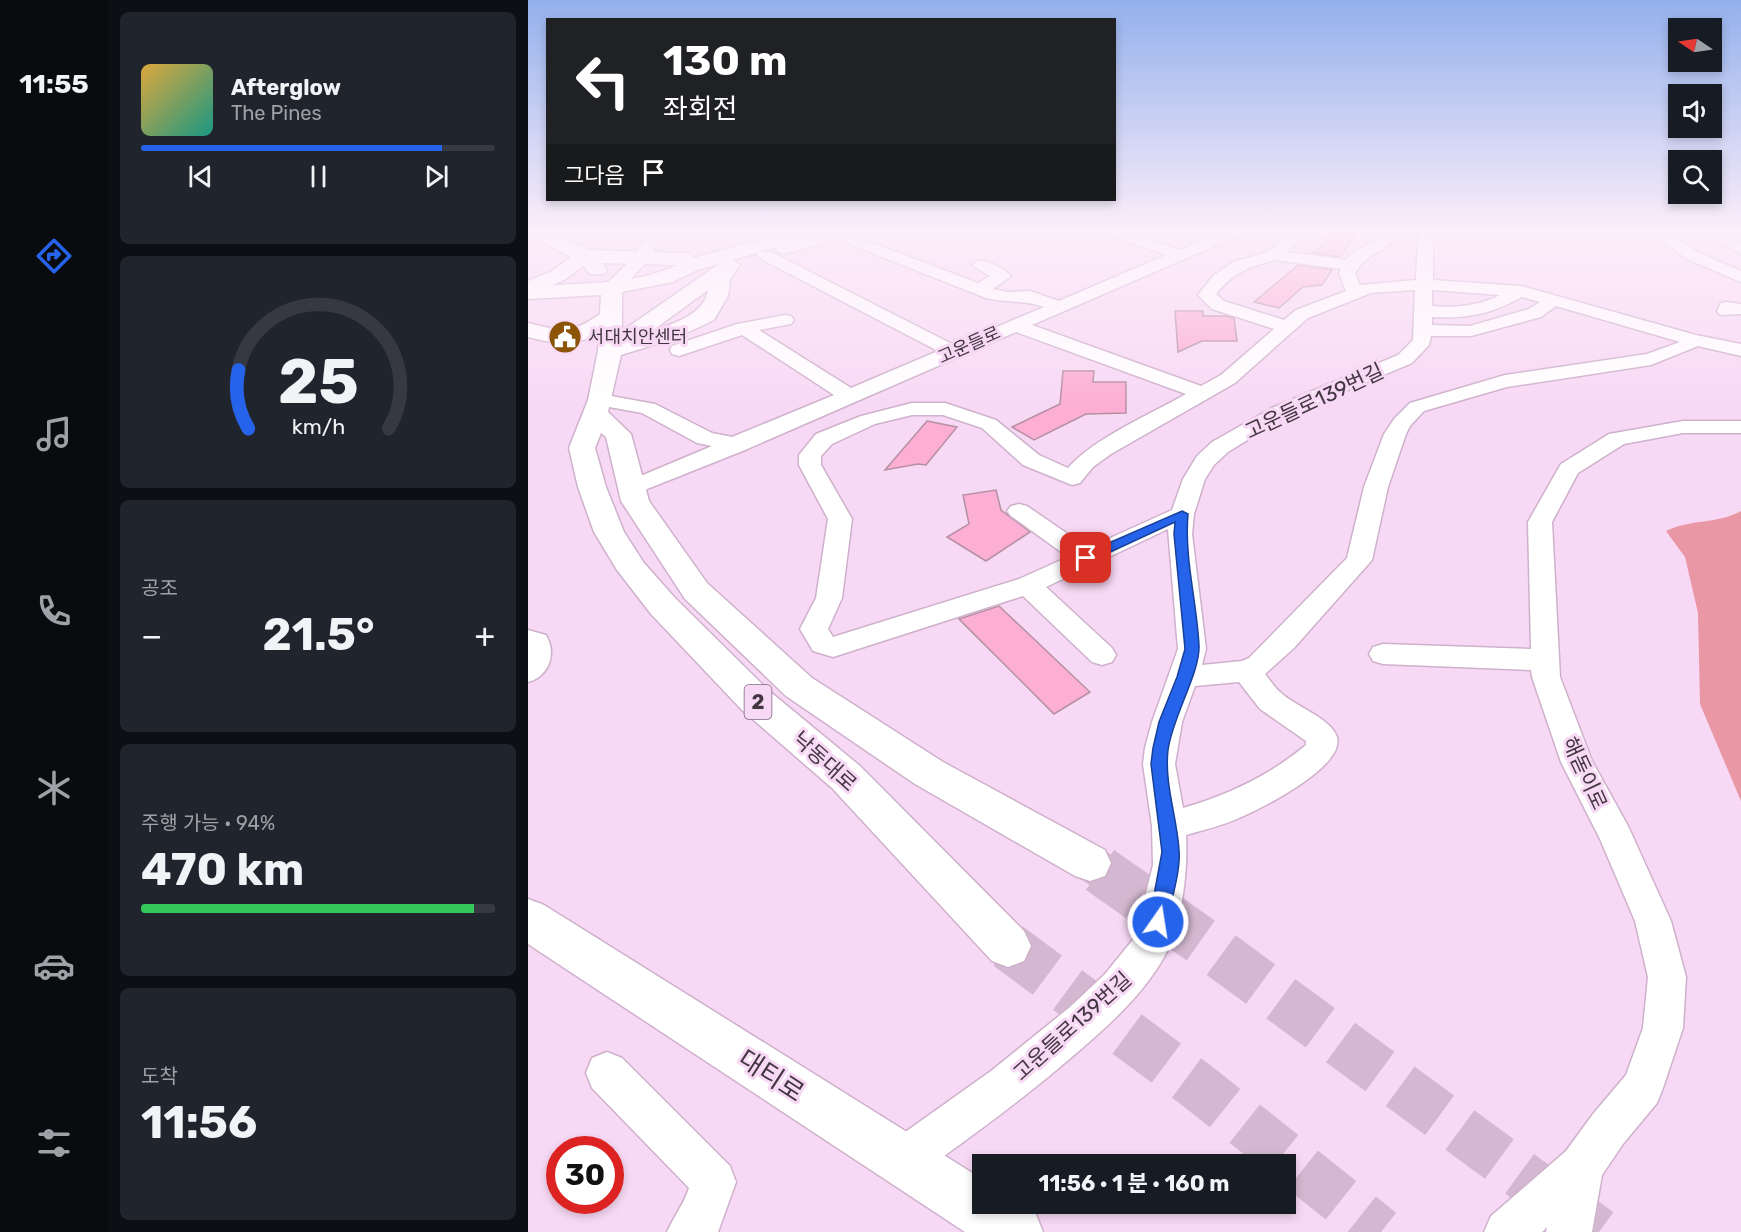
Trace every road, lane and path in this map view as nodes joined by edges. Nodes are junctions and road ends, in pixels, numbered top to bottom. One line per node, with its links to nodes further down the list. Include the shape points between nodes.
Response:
1 (587, 289): 14 (main road)
2 (612, 289): 18 (main road, 낙동대로 / 2)
3 (719, 289): 27 (main road, via 706,315 668,333)
4 (848, 289): 28 (street)
5 (982, 289): 16 (street, via 1007,297 1030,296)
6 (1100, 289): 16 (street, 고운들로)
7 (1211, 289): 21 (street, via 1207,295 1218,305)
8 (1354, 289): 13 (street)
9 (1364, 289): 13 (street)
10 (1372, 289): 17 (street)
11 (1424, 289): 17 (street, 고운들로139번길)
12 (1521, 291): 15 (street); 17 (street); 17 (street, via 1490,307 1457,313)
13 (1356, 292): 21 (street, via 1302,314)
14 (528, 293)
15 (1554, 300): 17 (street, via 1535,313 1471,331); 24 (street)
16 (1060, 307): 20 (street, 고운들로)
17 (1424, 308): 36 (street, 고운들로139번길, via 1422,341 1405,359 1279,412 1211,454 1194,479)
18 (611, 316): 23 (main road, via 594,330 574,338); 27 (main road, 낙동대로 / 2)
19 (785, 320): 22 (street)
20 (1015, 325): 28 (street, 고운들로); 29 (street)
21 (1287, 327): 29 (street, via 1228,379)
22 (743, 328): 26 (street); 30 (street)
23 (528, 330)
24 (1695, 340): 25 (street); 43 (street, via 1651,359 1504,381 1417,407 1395,434 1376,487 1359,560 1284,641 1259,665)
25 (1741, 349)
26 (679, 350)
27 (610, 351): 31 (main road, 낙동대로 / 2)
28 (954, 352): 30 (street, 고운들로)
29 (1202, 393): 38 (street, via 1102,449 1084,462 1072,478 1030,460 989,424 945,409 894,412 838,432 814,447 810,465 840,519 830,597 814,629 823,644 833,647)
30 (850, 396): 33 (street, 고운들로)
31 (598, 408): 33 (street, via 648,408 705,438); 34 (main road, 낙동대로 / 2, via 618,434); 49 (main road, 낙동대로 / 2, via 582,448 609,532 633,570 755,699 846,777)
32 (1741, 427): 42 (street, 해돋이로, via 1683,427 1617,439 1569,469 1540,522)
33 (737, 445): 34 (street, 고운들로)
34 (632, 489): 47 (main road, 낙동대로 / 2, via 635,501 696,591 799,687 929,773)
35 (1019, 511): 37 (street)
36 (1182, 514): 37 (street); 45 (street, 고운들로139번길, via 1180,534 1192,640)
37 (1086, 558): 38 (street)
38 (1028, 585): 41 (street)
39 (528, 640): 44 (street, via 536,642 538,650)
40 (1383, 654): 42 (street)
41 (1102, 655)
42 (1545, 660): 52 (street, 해돋이로, via 1546,677 1577,762 1616,836 1653,921 1667,976 1663,1028 1642,1088)
43 (1246, 671): 45 (street); 46 (street, via 1270,701 1319,734 1321,750 1294,773 1227,809)
44 (528, 672)
45 (1184, 677): 46 (street, 고운들로139번길, via 1167,722 1159,764)
46 (1169, 826): 51 (street, 고운들로139번길, via 1170,865 1158,922 1150,946 1136,968 1084,1021 1006,1086)
47 (1090, 863)
48 (528, 919): 51 (main road, 대티로)
49 (1008, 946)
50 (607, 1073): 53 (street, via 714,1182 701,1219)
51 (902, 1160): 54 (main road, 대티로)
52 (1582, 1167): 55 (street); 56 (street, 해돋이로)
53 (690, 1232)
54 (1015, 1232)
55 (1507, 1232)
56 (1569, 1232)

